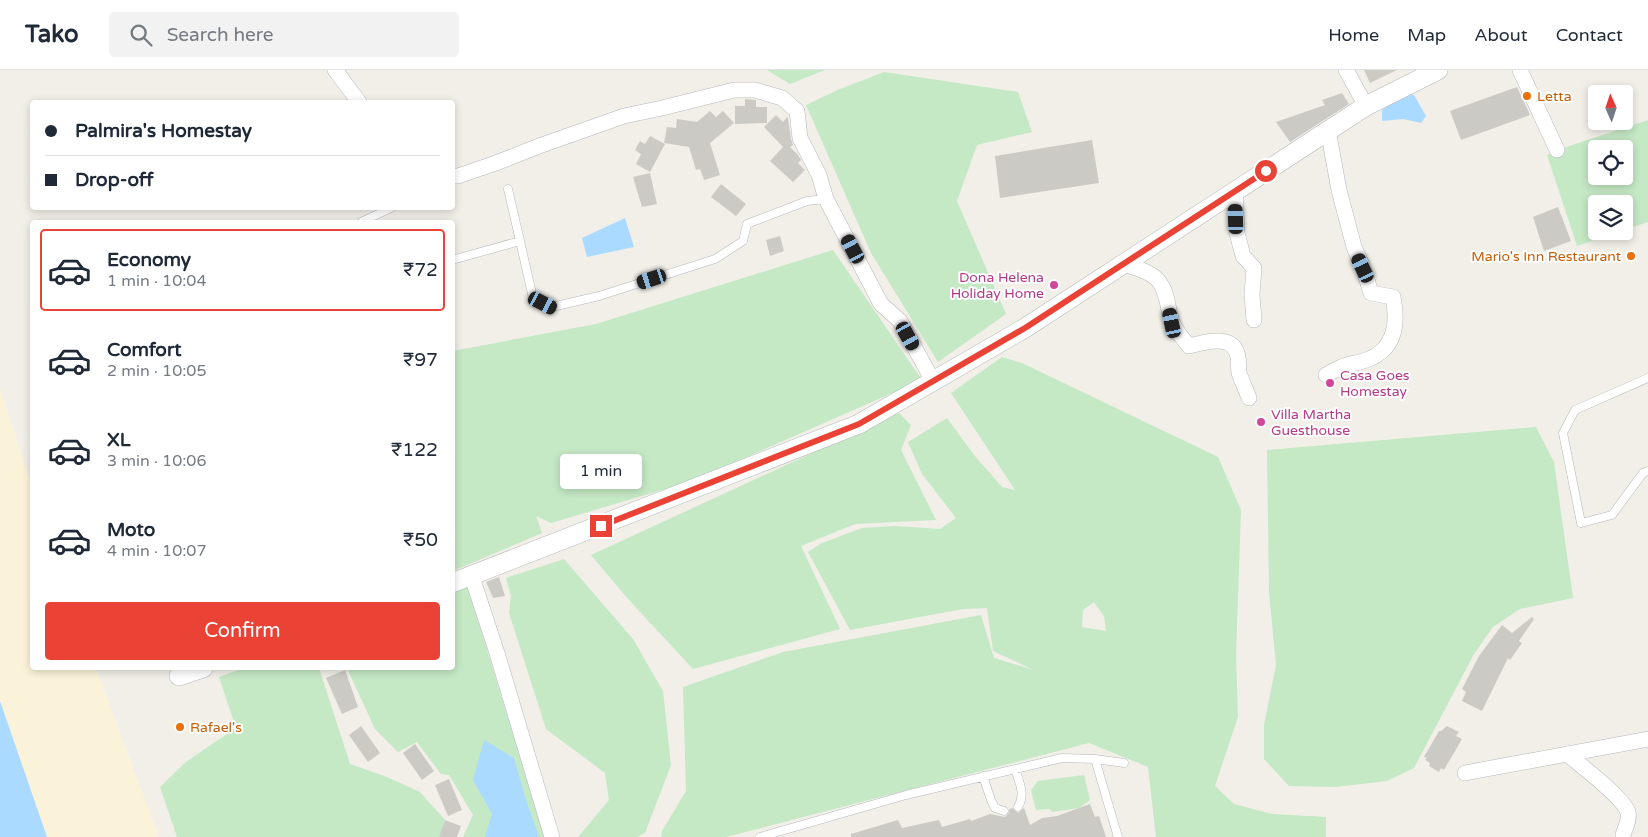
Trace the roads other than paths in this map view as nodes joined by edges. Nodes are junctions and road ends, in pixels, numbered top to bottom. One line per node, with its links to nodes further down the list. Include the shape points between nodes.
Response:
1 (335, 70): 5 (street)
2 (1346, 70): 6 (street)
3 (1438, 70): 6 (street)
4 (1520, 70): 8 (street)
5 (358, 100)
6 (1366, 106): 7 (street)
7 (1328, 130): 11 (street); 19 (street, via 1354,247 1371,293 1393,297 1396,312 1394,331 1385,350)
8 (1557, 150)
9 (455, 176): 12 (street, via 624,116 734,90 755,90 782,98 797,111 800,138 819,175)
10 (508, 189): 15 (lane)
11 (1235, 191): 17 (street); 18 (street, via 1237,233 1243,256 1254,268)
12 (826, 198): 15 (lane, via 807,201 747,224 743,241 715,259 599,296 552,307 533,298); 21 (street, via 881,304 900,321)
13 (387, 210): 14 (lane)
14 (365, 220)
15 (520, 241): 16 (lane)
16 (455, 259)
17 (1123, 264): 21 (street, via 1025,328); 22 (street, via 1144,270 1160,282 1172,323 1189,346 1215,340 1228,343 1235,349)
18 (1254, 320)
19 (1326, 375)
20 (1648, 378): 23 (lane, via 1575,410 1563,433 1581,523 1612,515 1643,473)
21 (933, 381): 24 (street, via 859,424)
22 (1249, 398)
23 (1648, 471)
24 (472, 577): 25 (street); 38 (street)
25 (455, 583)
26 (197, 670): 27 (street)
27 (179, 676)
28 (1648, 739): 29 (street)
29 (1567, 754): 33 (street); 37 (street, via 1622,803 1628,814)
30 (1095, 759): 31 (lane); 32 (lane, via 1062,758); 40 (lane)
31 (1124, 763)
32 (1015, 769): 34 (lane); 35 (lane, via 1023,796)
33 (1464, 773)
34 (983, 776): 36 (lane, via 995,808); 39 (lane)
35 (1018, 806)
36 (1004, 811)
37 (1622, 835)
38 (552, 837)
39 (760, 837)
40 (1118, 837)

